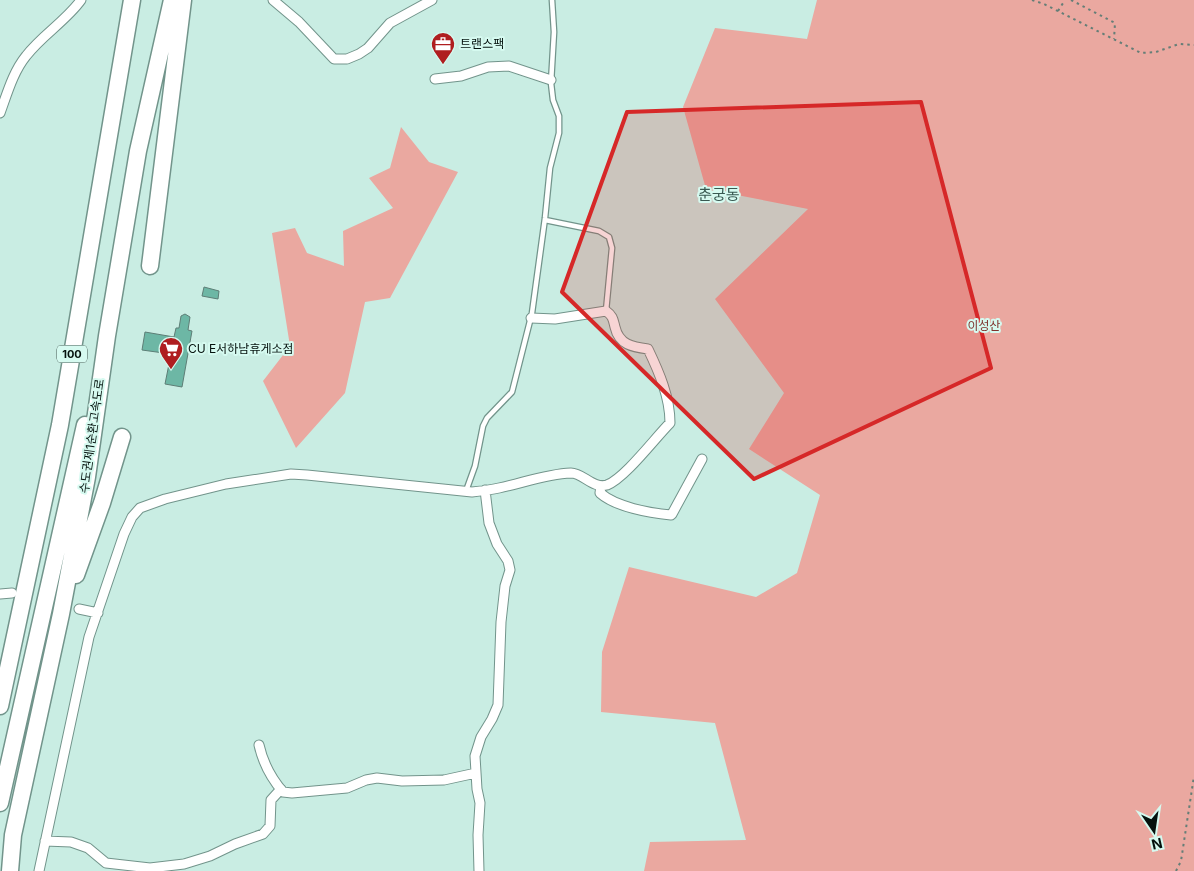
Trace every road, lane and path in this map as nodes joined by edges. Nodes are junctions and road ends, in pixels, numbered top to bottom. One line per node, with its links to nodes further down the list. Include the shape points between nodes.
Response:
1 (81, 0): 16 (street, via 25,56)
2 (132, 0): 32 (highway, 100, via 60,425)
3 (172, 0): 21 (highway, 수도권제1순환고속도로 / 100, via 138,151)
4 (183, 0): 18 (highway)
5 (273, 0): 6 (street, via 334,59 347,59 368,48 390,23)
6 (432, 0)
7 (552, 0): 15 (lane)
8 (1032, 0): 11 (path)
9 (1065, 0): 11 (path)
10 (1072, 0): 12 (path, via 1115,23)
11 (1058, 11): 12 (path)
12 (1114, 40): 13 (path, via 1141,53 1179,44)
13 (1194, 45)
14 (435, 79): 15 (street, via 461,76 488,67 509,66)
15 (551, 80): 17 (lane, via 559,116 559,133 550,168)
16 (0, 113)
17 (545, 220): 19 (lane, via 599,231 609,237 612,248); 20 (lane)
18 (150, 266)
19 (606, 311): 20 (street, via 555,319); 24 (street, via 613,316 620,340 648,349 666,396 670,422 620,476)
20 (531, 318): 26 (lane, via 512,392 483,426)
21 (107, 336): 31 (highway, 수도권제1순환고속도로 / 100, via 87,477); 37 (highway)
22 (122, 437): 31 (highway)
23 (702, 459): 24 (street, via 671,515 609,500 600,493)
24 (601, 486): 25 (street, via 574,473)
25 (484, 490): 26 (street); 34 (street, via 489,523 510,570 500,622 498,705 481,737 475,756)
26 (466, 491): 30 (street, via 291,474 226,484 165,499 140,508 132,517)
27 (12, 593): 28 (street)
28 (0, 594)
29 (79, 609): 30 (street)
30 (98, 613): 38 (street, via 89,638)
31 (61, 614): 40 (highway, 수도권제1순환고속도로 / 100, via 13,835)
32 (0, 706)
33 (259, 745): 36 (street, via 262,758)
34 (476, 773): 36 (street, via 444,780 377,778 347,788 300,792 283,792); 42 (street, via 480,803)
35 (1194, 776): 43 (path, via 1181,861)
36 (280, 789): 39 (street, via 271,800 270,826 263,834 184,864)
37 (0, 803)
38 (45, 841): 39 (street, via 71,842 88,848 106,863); 41 (street)
39 (139, 869)
40 (10, 871)
41 (40, 871)
42 (479, 871)
43 (1176, 871)

